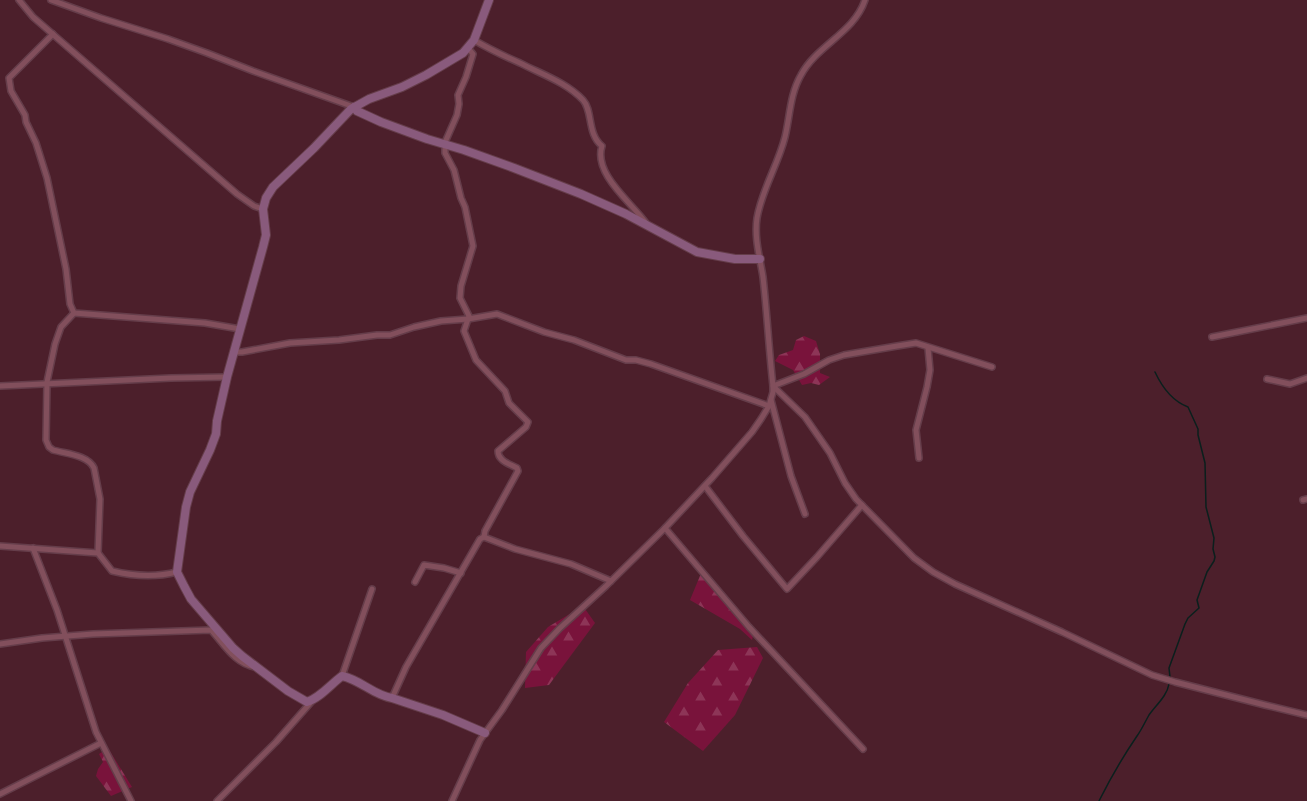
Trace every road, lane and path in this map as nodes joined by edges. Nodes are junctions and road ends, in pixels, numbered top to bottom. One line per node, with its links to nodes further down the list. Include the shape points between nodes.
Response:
1 (19, 0): 5 (street)
2 (51, 0): 7 (street)
3 (489, 0): 6 (street)
4 (865, 0): 11 (street, via 854,20 809,62 796,84 785,138 758,213)
5 (53, 34): 9 (street, via 237,194); 12 (street, via 9,78 9,84 25,115 47,178 66,269 69,304)
6 (471, 44): 7 (street, via 426,75); 8 (street, via 473,54 458,95 458,116); 10 (street, via 547,75 586,102 610,181)
7 (354, 106): 8 (street, via 381,122); 9 (street, via 273,186)
8 (446, 145): 10 (street, via 581,194); 14 (street, via 472,246 460,298)
9 (263, 209): 15 (street, via 266,235)
10 (648, 226): 11 (street, via 697,252 735,260)
11 (760, 259): 25 (street)
12 (74, 313): 15 (street); 23 (street, via 61,327)
13 (1307, 318): 16 (street)
14 (468, 319): 18 (street, via 428,324 390,335); 27 (street, via 497,314); 33 (street, via 464,332 476,360 528,422 498,451 502,460 518,471)
15 (240, 328): 18 (street)
16 (1212, 338)
17 (928, 348): 19 (street); 25 (street, via 916,344 844,355); 28 (street, via 930,370 916,430)
18 (234, 352): 20 (street)
19 (992, 367)
20 (227, 377): 23 (street); 37 (street, via 213,443 190,492)
21 (1307, 378): 22 (street, via 1290,384)
22 (1268, 379)
23 (47, 385): 24 (street); 36 (street, via 47,444 53,450 86,459 94,468 100,499)
24 (0, 386)
25 (773, 386): 26 (street); 30 (street, via 805,417)
26 (771, 398): 27 (street); 31 (street)
27 (769, 406): 29 (street)
28 (919, 458)
29 (705, 486): 30 (street, via 787,589); 32 (street)
30 (862, 505): 48 (street, via 914,558 955,584 1152,675)
31 (805, 514)
32 (665, 528): 39 (street); 51 (street, via 749,627)
33 (484, 537): 38 (street); 39 (street)
34 (0, 546): 35 (street)
35 (33, 548): 36 (street); 42 (street)
36 (98, 553): 37 (street, via 112,572)
37 (177, 572): 44 (street, via 191,599)
38 (460, 573): 40 (street, via 424,565); 46 (street)
39 (611, 581): 49 (street, via 541,648)
40 (415, 582)
41 (372, 589): 45 (street)
42 (66, 637): 43 (street); 44 (street, via 211,630 234,657); 50 (street)
43 (0, 644)
44 (257, 668): 47 (street, via 307,702)
45 (342, 676): 46 (street); 47 (street)
46 (392, 698): 49 (street)
47 (314, 700): 54 (street)
48 (1307, 715)
49 (485, 733): 55 (street)
50 (101, 743): 52 (street); 53 (street)
51 (863, 749)
52 (0, 794)
53 (131, 801)
54 (217, 801)
55 (452, 801)

